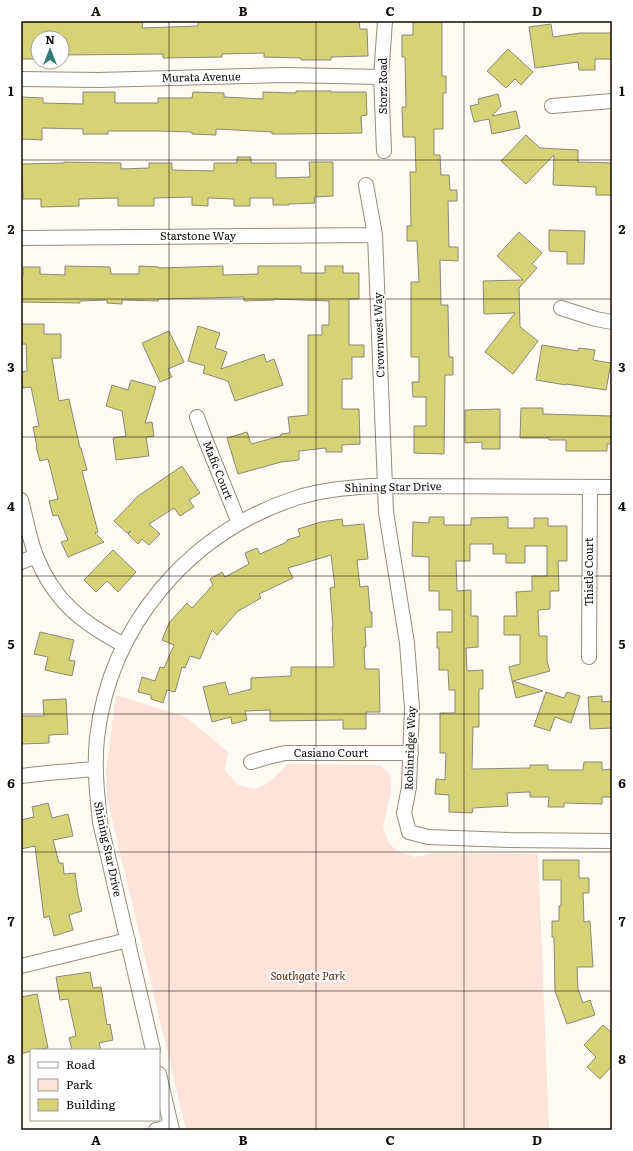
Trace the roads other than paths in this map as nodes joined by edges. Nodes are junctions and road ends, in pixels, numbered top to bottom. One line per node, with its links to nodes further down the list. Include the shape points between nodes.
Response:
1 (385, 21): 2 (street, Storz Road)
2 (381, 77): 3 (street, Murata Avenue, via 286,75 98,80); 6 (street, Storz Road)
3 (21, 79)
4 (612, 101): 5 (street)
5 (552, 106)
6 (384, 151)
7 (366, 185): 8 (street, Crownwest Way)
8 (375, 235): 9 (street, Starstone Way); 13 (street, Crownwest Way)
9 (21, 238)
10 (561, 308): 11 (street)
11 (612, 322)
12 (197, 417): 17 (street, Mafic Court)
13 (385, 486): 14 (street, Shining Star Drive); 17 (street, Shining Star Drive, via 331,490 298,498); 22 (street, Robinridge Way, via 386,512 408,643 412,708)
14 (590, 487): 15 (street, Shining Star Drive); 21 (street, Thistle Court)
15 (612, 487)
16 (21, 500): 18 (street)
17 (239, 522): 20 (street, Shining Star Drive, via 194,554 172,575 139,618)
18 (36, 556): 19 (street); 20 (street, via 43,572 64,603 81,619)
19 (21, 562)
20 (124, 645): 24 (street, Shining Star Drive, via 103,704 97,738)
21 (589, 656)
22 (411, 753): 23 (street, Casiano Court, via 285,753); 26 (street, Robinridge Way, via 404,813 409,832 428,837)
23 (252, 762)
24 (96, 769): 25 (street); 27 (street, Shining Star Drive, via 100,822)
25 (21, 776)
26 (612, 841)
27 (128, 940): 28 (street); 29 (street, Shining Star Drive)
28 (21, 966)
29 (153, 1049)
30 (160, 1078): 31 (street)
31 (172, 1128): 32 (street)
32 (156, 1130)

